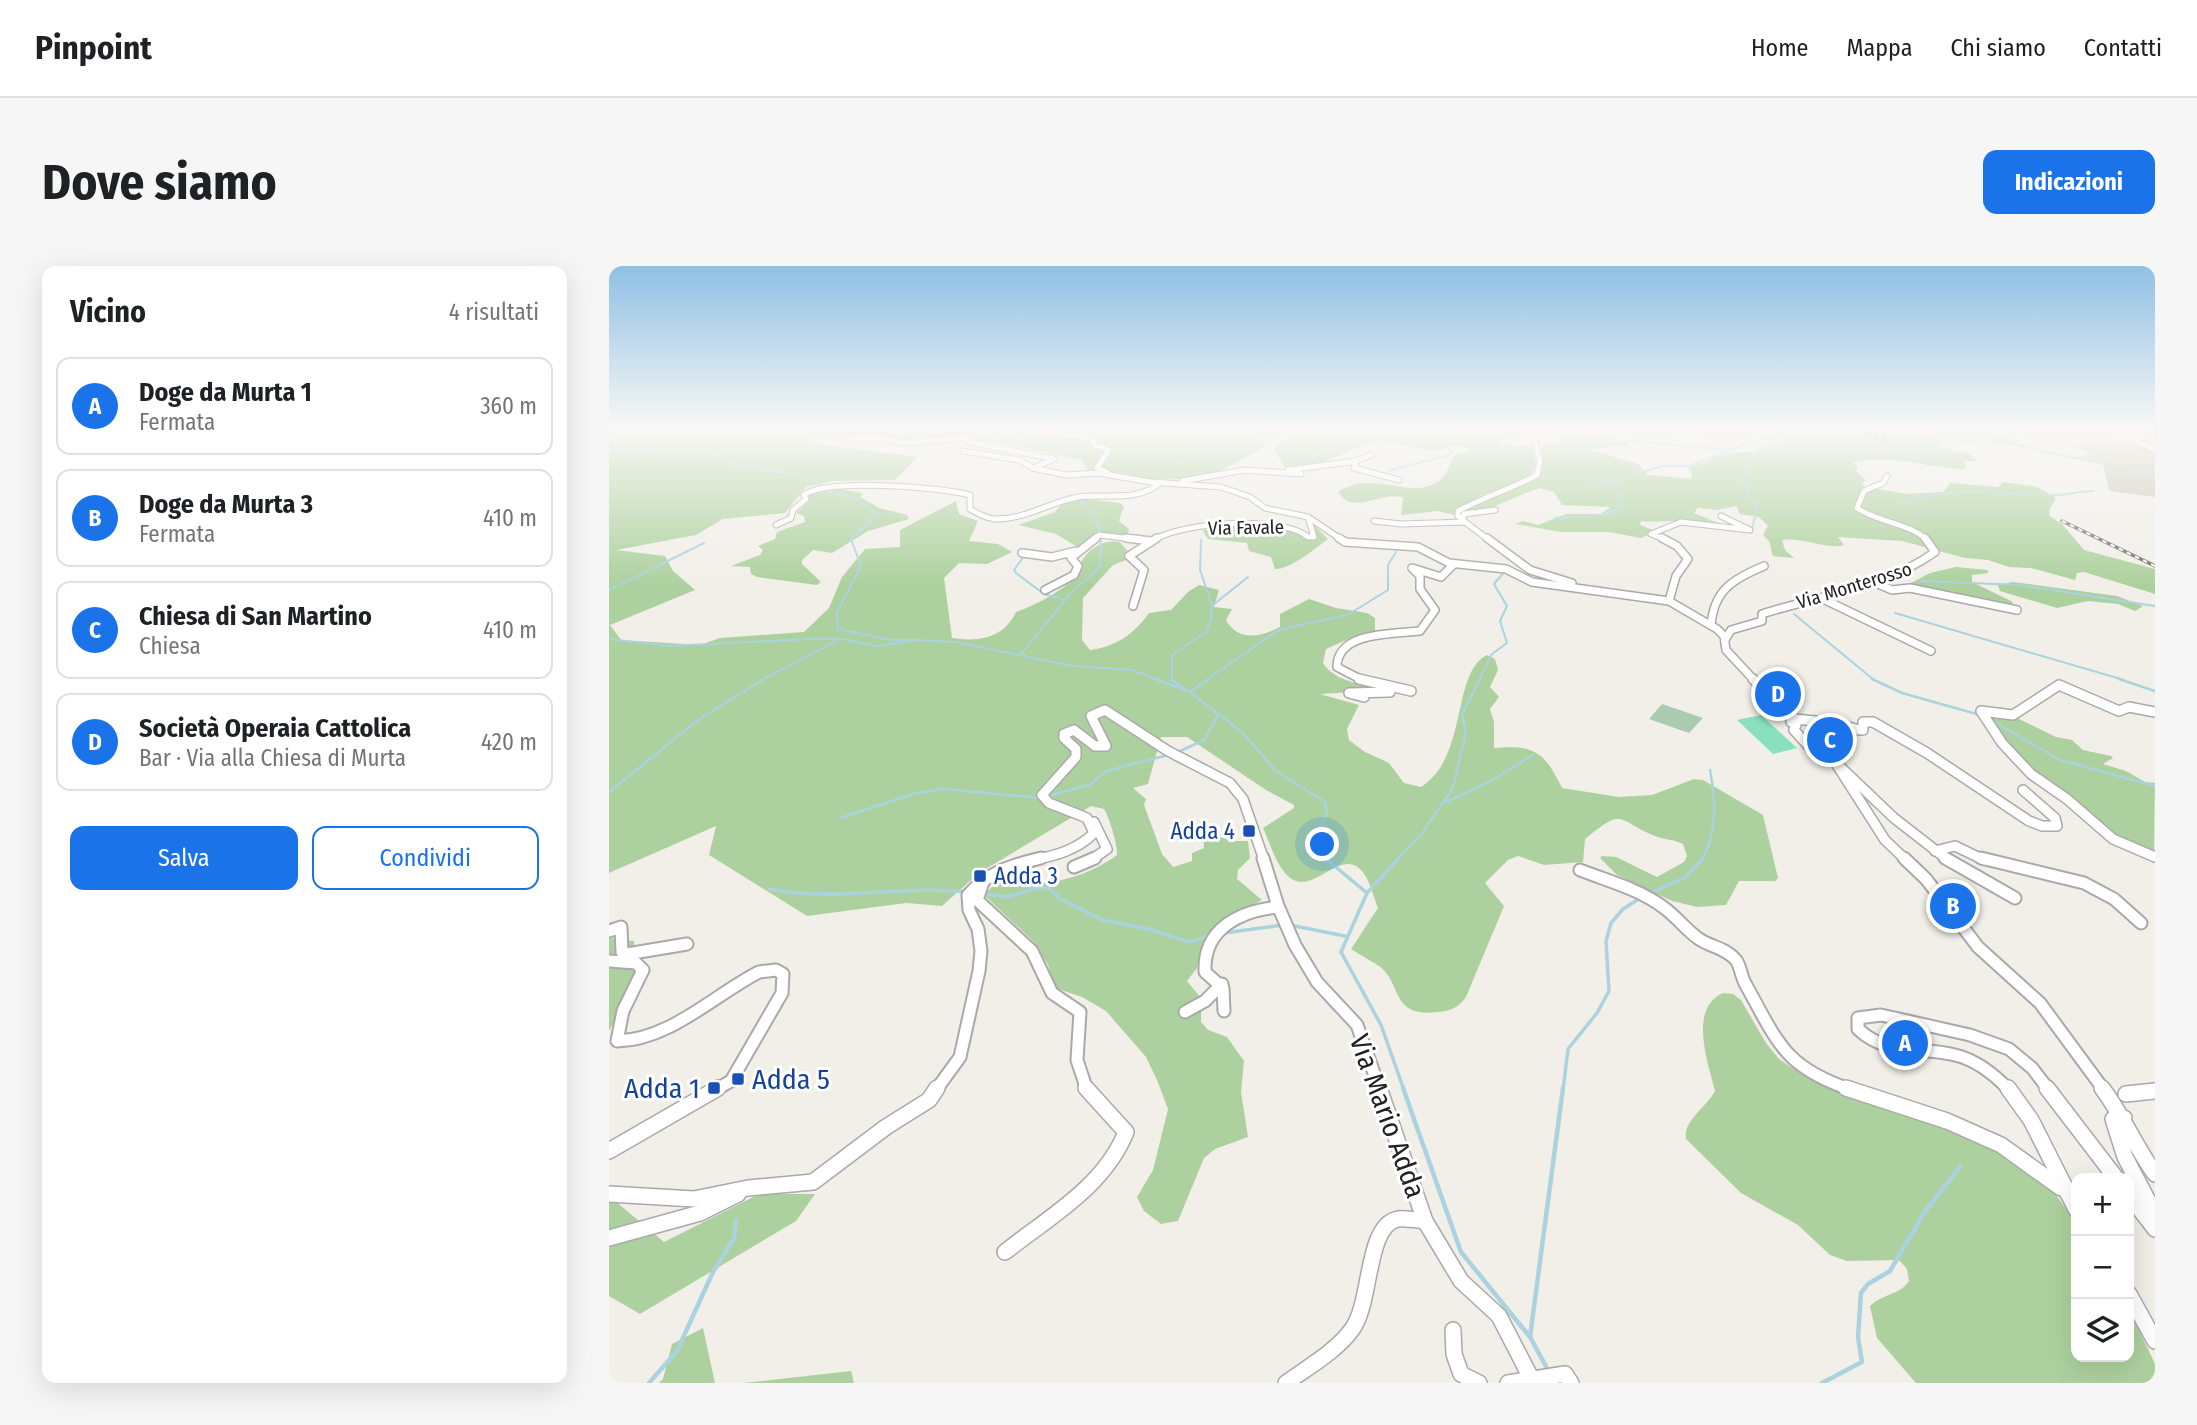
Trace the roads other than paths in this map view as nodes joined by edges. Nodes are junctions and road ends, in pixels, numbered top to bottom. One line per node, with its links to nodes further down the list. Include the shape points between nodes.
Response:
1 (1155, 481): 5 (street)
2 (1184, 481): 6 (street)
3 (1525, 481): 11 (street, via 1458,511)
4 (1884, 481): 18 (street, Via Monterosso, via 1864,491 1858,510 1912,529 1936,551 1920,565)
5 (1161, 482): 6 (street); 12 (street, via 1150,491 1081,497 1028,515 1000,517 974,513 965,492 899,484 827,485 808,491 792,518)
6 (1178, 483): 9 (street, via 1230,489 1262,508)
7 (1495, 510): 11 (street, via 1462,515)
8 (1721, 516): 22 (street, via 1750,530 1681,522 1651,534 1670,541 1688,559 1676,576)
9 (1308, 517): 13 (street, Via Favale, via 1312,537 1291,526 1264,524 1201,527); 16 (street, via 1340,540 1417,547)
10 (1374, 521): 11 (street)
11 (1465, 522): 19 (street, via 1530,570)
12 (776, 525)
13 (1153, 541): 14 (street, Via Favale, via 1102,535); 23 (street, Via Favale, via 1129,556 1144,570)
14 (1088, 547): 15 (street, Via Favale, via 1052,557); 20 (street, via 1071,558 1078,568 1074,575)
15 (1022, 553)
16 (1454, 564): 19 (street, via 1506,569 1532,582); 28 (street, via 1441,577 1412,568 1434,610 1420,631 1353,642 1337,653 1335,665 1344,674)
17 (1763, 566): 25 (street, via 1736,577 1717,595)
18 (1873, 582): 21 (street, Via Monterosso); 24 (street, via 1892,590 1910,588)
19 (1578, 586): 22 (street)
20 (1045, 590)
21 (1821, 598): 26 (street, Via Monterosso, via 1762,614 1762,621 1731,629); 27 (street)
22 (1669, 601): 25 (street)
23 (1133, 606)
24 (2017, 610)
25 (1711, 625): 26 (street)
26 (1725, 640): 32 (street, via 1736,663)
27 (1931, 651)
28 (1395, 689): 29 (street); 30 (street, via 1349,693)
29 (1411, 691)
30 (1364, 697)
31 (2155, 712): 37 (street, via 2129,707 2119,711 2059,685 2013,715 1982,710 2031,774 2113,839)
32 (1798, 722): 33 (street, via 1794,730 1812,750); 34 (street, via 1835,723 1861,732 1863,722 1873,722 2029,821 2057,825)
33 (1837, 765): 36 (street); 52 (street, via 1885,840 1926,879 1978,947 2040,1003)
34 (2023, 790)
35 (1090, 821): 38 (street, via 1095,822 1107,849); 40 (street, via 1094,833 1084,845); 42 (street, Via Mario Adda, via 1049,803 1042,795 1076,757 1065,734 1075,730 1095,746 1106,746 1091,716 1105,710 1171,752 1221,776 1239,793 1249,811)
36 (1935, 851): 41 (street, via 1986,886); 43 (street, via 1955,846 1990,863 2084,883 2114,899)
37 (2153, 856)
38 (1074, 867)
39 (1580, 870): 57 (street, via 1641,893 1699,939 1729,953 1776,1039 1798,1066 1824,1081 1947,1121 2001,1145)
40 (988, 876): 56 (street, via 972,889 968,901 981,951 968,1032 960,1057 941,1087 813,1182); 66 (street, via 977,900 1032,951 1052,993 1080,1012 1078,1072 1093,1099 1117,1115 1126,1132 1123,1147 1106,1173)
41 (2015, 898)
42 (1278, 907): 47 (street, via 1250,909 1212,938 1205,972); 62 (street, Via Mario Adda, via 1318,983 1357,1025)
43 (2141, 923)
44 (609, 930): 45 (street, via 622,929 620,946 628,954)
45 (687, 944)
46 (609, 961): 53 (street, via 636,963 643,970 623,1011 617,1041 621,1042 671,1024 759,972 776,970 785,982 731,1081)
47 (1222, 984): 48 (street); 49 (street)
48 (1224, 1011)
49 (1185, 1012)
50 (2155, 1091): 51 (street)
51 (2126, 1094)
52 (2124, 1118): 55 (street, via 2135,1146); 61 (street, via 2113,1119 2125,1157)
53 (609, 1151)
54 (2112, 1173): 57 (street, via 2032,1068 2009,1049 1970,1035 1881,1015 1856,1020 1862,1034 1879,1046 1952,1054 1981,1066 2004,1084 2035,1125)
55 (2155, 1174)
56 (747, 1188): 58 (street, via 694,1199); 65 (street, via 699,1213)
57 (2062, 1188): 59 (street)
58 (609, 1194)
59 (2071, 1202)
60 (2134, 1202): 63 (street)
61 (2155, 1214)
62 (1425, 1221): 70 (street, Via Mario Adda, via 1461,1281 1499,1316); 72 (street, via 1398,1219 1383,1226 1375,1241 1369,1290 1353,1328)
63 (2155, 1229): 64 (street)
64 (2155, 1237)
65 (609, 1238)
66 (1005, 1252)
67 (2132, 1299): 69 (street)
68 (1453, 1331): 73 (street, via 1461,1374)
69 (2155, 1340)
70 (1531, 1378): 71 (street); 74 (street)
71 (1568, 1379)
72 (1286, 1383)
73 (1479, 1383)
74 (1508, 1383)

